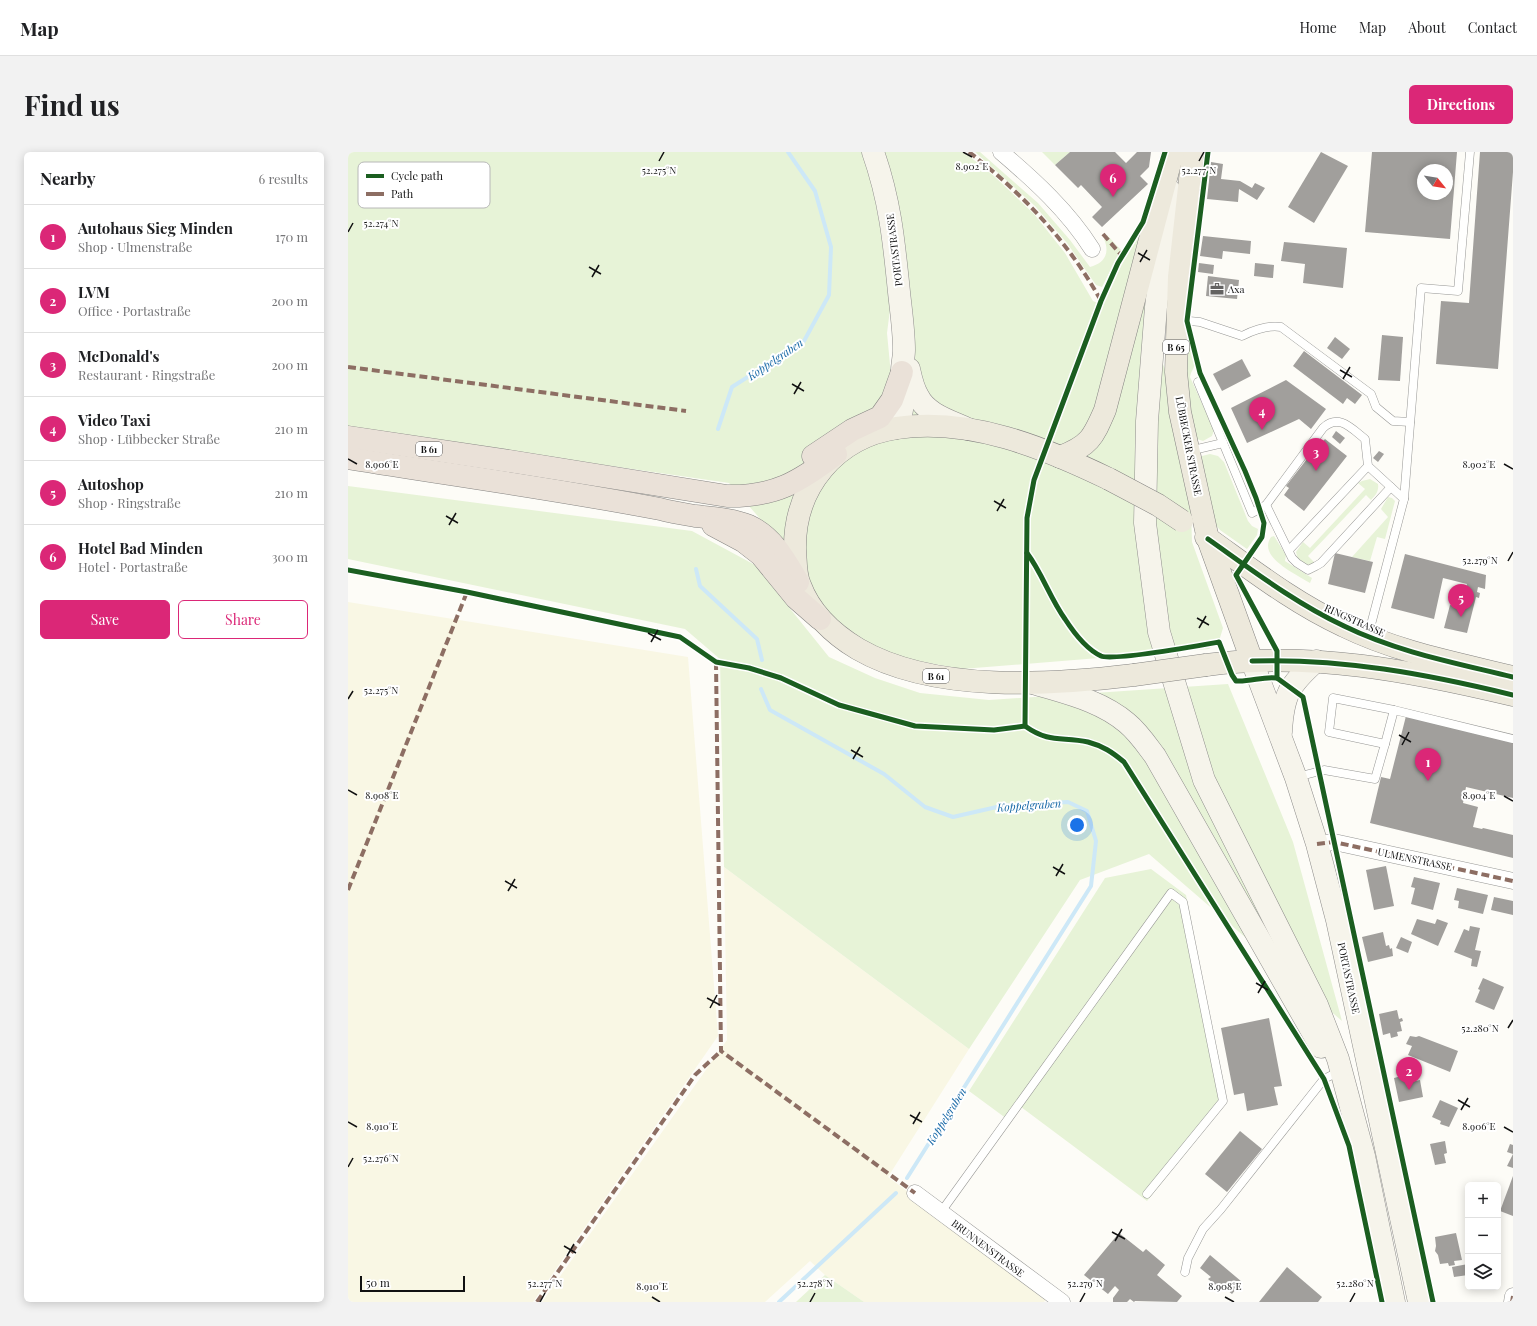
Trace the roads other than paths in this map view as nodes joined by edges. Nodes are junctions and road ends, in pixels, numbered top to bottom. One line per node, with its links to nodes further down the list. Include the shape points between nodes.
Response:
1 (873, 152): 8 (main road, PORTASTRASSE, via 882,177 890,214)
2 (1001, 152): 6 (street, via 1064,211)
3 (1174, 152): 18 (main road, via 1098,426 1091,439 1082,447); 44 (main road, via 1156,308 1147,421 1146,523 1159,632 1204,780 1317,1005 1338,1059)
4 (1192, 152): 7 (main road, LÜBBECKER STRASSE / B 65)
5 (1470, 152): 11 (lane, via 1458,290 1421,288)
6 (1092, 249)
7 (1177, 320): 11 (lane, via 1200,322 1242,336 1272,326 1281,326 1372,394 1376,407 1393,421); 16 (main road, LÜBBECKER STRASSE / B 65, via 1176,372 1180,412)
8 (904, 350): 9 (main road, PORTASTRASSE); 13 (main road, PORTASTRASSE, via 914,388 923,404)
9 (902, 372): 12 (main road, PORTASTRASSE, via 903,409); 22 (highway, via 892,400 880,417 841,436)
10 (1198, 382): 15 (lane)
11 (1410, 422): 23 (lane)
12 (896, 428): 13 (main road, B 61, via 941,426); 17 (main road, B 61, via 866,436)
13 (969, 430): 18 (main road, B 61)
14 (348, 437): 22 (highway, B 61, via 727,496)
15 (1223, 443): 16 (lane); 24 (lane, via 1252,513)
16 (1188, 451): 26 (main road, LÜBBECKER STRASSE / B 65)
17 (836, 454): 22 (highway, B 61, via 792,484); 28 (main road, B 61, via 815,479 805,497 798,519 795,538)
18 (1051, 454): 26 (main road, B 61, bridge, via 1146,498)
19 (348, 458): 25 (highway, B 61)
20 (1368, 466): 21 (lane); 24 (lane, via 1365,439 1345,424 1333,421 1323,428); 27 (lane)
21 (1391, 488): 23 (lane); 27 (lane, via 1316,566 1308,570 1304,568 1292,558)
22 (751, 495)
23 (1404, 498): 30 (lane)
24 (1266, 505): 27 (lane)
25 (694, 516): 28 (highway, B 61, via 726,520 748,526 761,533 781,554); 29 (highway, via 752,548 796,598)
26 (1208, 539): 30 (main road, RINGSTRASSE / B 61, via 1297,601 1345,627); 31 (main road, LÜBBECKER STRASSE / B 65)
27 (1289, 550)
28 (798, 582): 29 (main road, B 61)
29 (820, 619): 34 (main road, B 61, via 852,645 896,666 946,677)
30 (1368, 636): 33 (main road, RINGSTRASSE / B 61, via 1399,648)
31 (1252, 661): 32 (main road, B 61); 34 (main road, B 61, bridge, via 1062,682); 37 (main road, PORTASTRASSE)
32 (1316, 661): 35 (main road, B 61, via 1422,674); 37 (main road, via 1290,687 1282,712)
33 (1513, 677)
34 (1024, 683): 43 (main road, via 1095,703 1111,711 1140,736 1159,763 1316,1036)
35 (1513, 696)
36 (1394, 710): 38 (lane); 39 (lane); 39 (lane, via 1333,698 1329,732)
37 (1281, 735): 40 (main road, PORTASTRASSE)
38 (1513, 738)
39 (1385, 744): 40 (lane, via 1375,779 1324,770)
40 (1296, 778): 41 (main road, PORTASTRASSE)
41 (1317, 844): 42 (street, ULMENSTRASSE, via 1334,842); 52 (main road, PORTASTRASSE, via 1337,920)
42 (1513, 881)
43 (1334, 1074): 44 (main road); 48 (lane, via 1324,1079 1203,1229 1188,1258)
44 (1349, 1098): 51 (main road, via 1364,1156)
45 (915, 1193): 47 (street, BRUNNENSTRASSE)
46 (1147, 1194): 47 (lane, via 1223,1101 1183,902 1171,893)
47 (940, 1212): 50 (street, BRUNNENSTRASSE)
48 (1185, 1272)
49 (1513, 1296): 53 (street)
50 (1057, 1301)
51 (1394, 1302)
52 (1419, 1302)
53 (1512, 1302)

